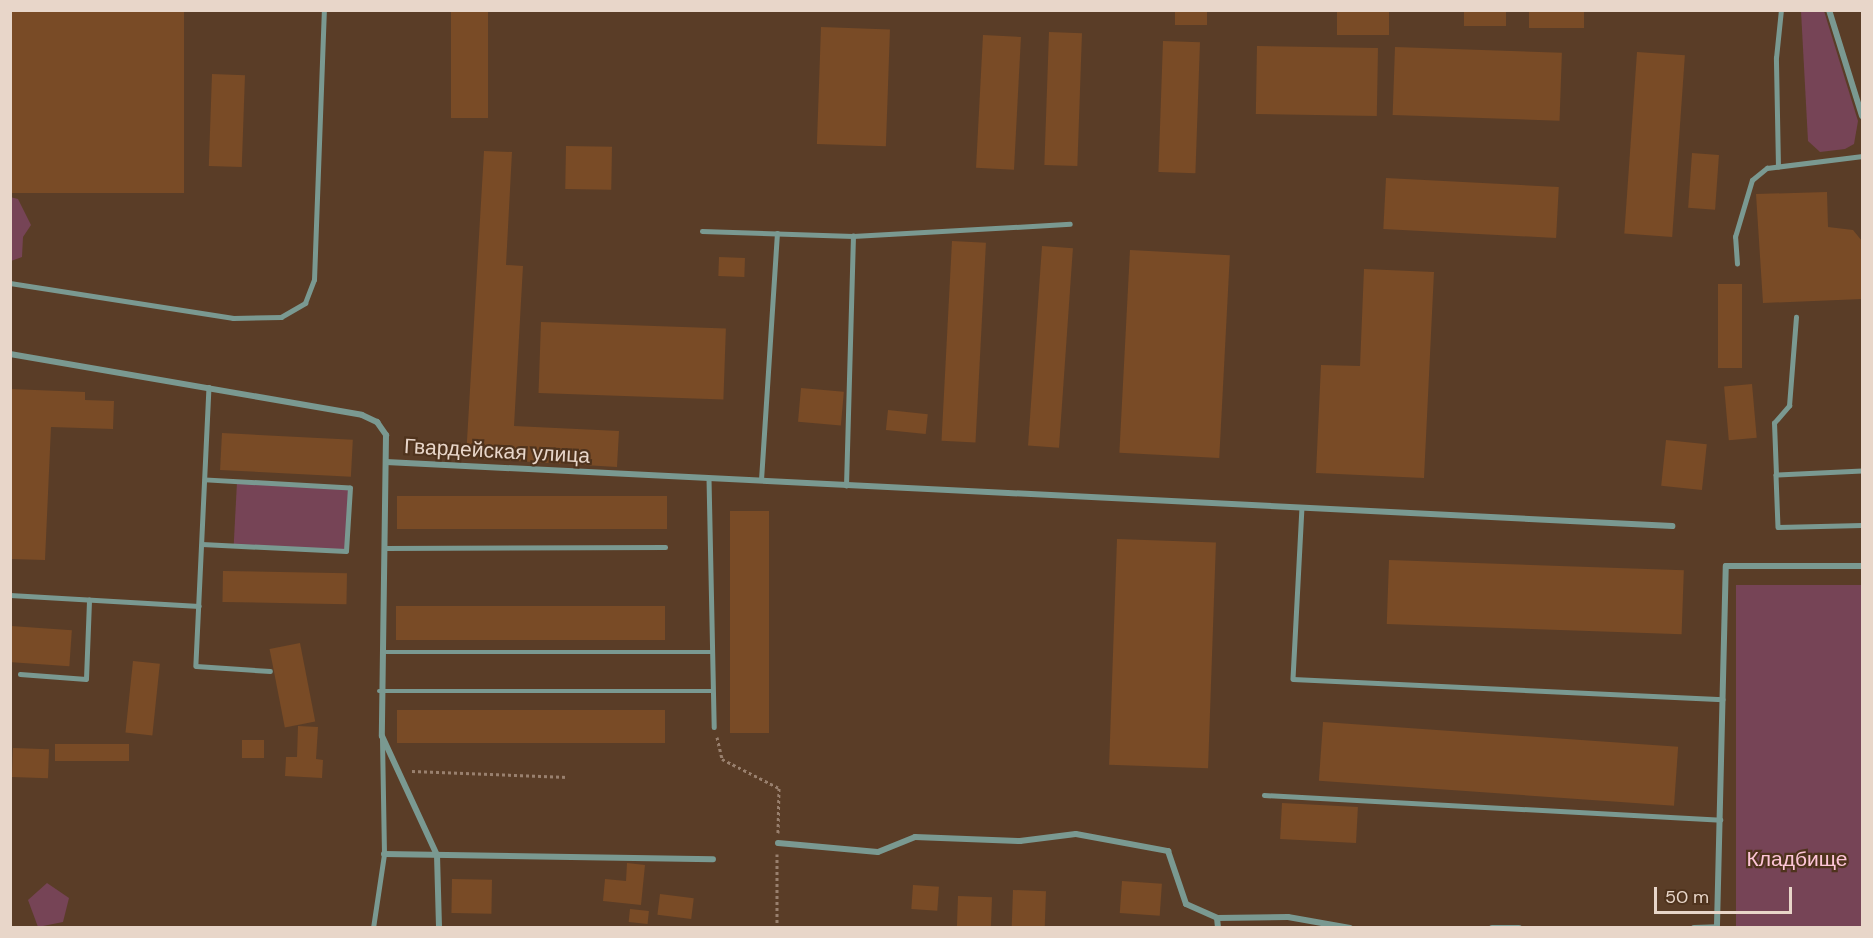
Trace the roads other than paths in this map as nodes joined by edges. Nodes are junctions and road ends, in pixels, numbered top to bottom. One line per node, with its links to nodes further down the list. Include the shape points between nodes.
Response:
1 (324, 10): 12 (lane, via 314,280 305,303 281,317 233,318)
2 (1781, 10): 6 (lane, via 1776,58)
3 (1829, 10): 4 (street)
4 (1863, 116)
5 (1863, 156): 6 (lane)
6 (1778, 167): 11 (lane, via 1752,180 1735,237)
7 (1070, 224): 10 (lane)
8 (702, 231): 9 (lane)
9 (777, 234): 10 (lane); 21 (lane)
10 (853, 236): 22 (lane)
11 (1737, 264)
12 (10, 283)
13 (1796, 317): 18 (lane, via 1789,406 1774,423)
14 (10, 354): 15 (street, Гвардейская улица)
15 (209, 387): 16 (street, Гвардейская улица, via 362,415 377,422 386,435); 20 (lane)
16 (386, 462): 19 (street, Гвардейская улица); 28 (street)
17 (1863, 471): 18 (lane)
18 (1776, 475): 24 (lane, via 1778,527)
19 (709, 478): 21 (street, Гвардейская улица); 34 (lane)
20 (206, 480): 26 (lane); 26 (lane, via 350,488 346,551)
21 (761, 480): 22 (street, Гвардейская улица)
22 (846, 486): 23 (street, Гвардейская улица)
23 (1302, 507): 25 (street, Гвардейская улица); 39 (lane, via 1293,679)
24 (1863, 525)
25 (1672, 526)
26 (202, 544): 32 (lane)
27 (665, 547): 28 (lane)
28 (385, 548): 33 (street)
29 (1863, 566): 39 (street, via 1726,566)
30 (10, 595): 31 (lane)
31 (89, 600): 32 (lane); 36 (lane, via 86,679)
32 (199, 606): 35 (lane, via 196,666)
33 (381, 652): 34 (lane); 37 (street)
34 (713, 652): 38 (lane)
35 (270, 671)
36 (20, 674)
37 (379, 691): 38 (lane); 41 (street)
38 (714, 691): 40 (lane)
39 (1723, 699): 43 (street)
40 (714, 727)
41 (382, 736): 45 (lane); 46 (street)
42 (1264, 795): 43 (lane)
43 (1720, 820): 49 (street)
44 (778, 843): 48 (street, via 878,852 915,837 1020,841 1076,834 1168,851 1186,904)
45 (384, 854): 46 (street); 50 (lane)
46 (437, 855): 47 (street); 51 (street)
47 (713, 859)
48 (1217, 918): 52 (street); 53 (street, via 1288,917)
49 (1717, 926): 56 (street)
50 (373, 927)
51 (439, 927)
52 (1218, 927)
53 (1350, 927)
54 (1492, 927): 55 (street)
55 (1519, 927)
56 (1694, 927)

